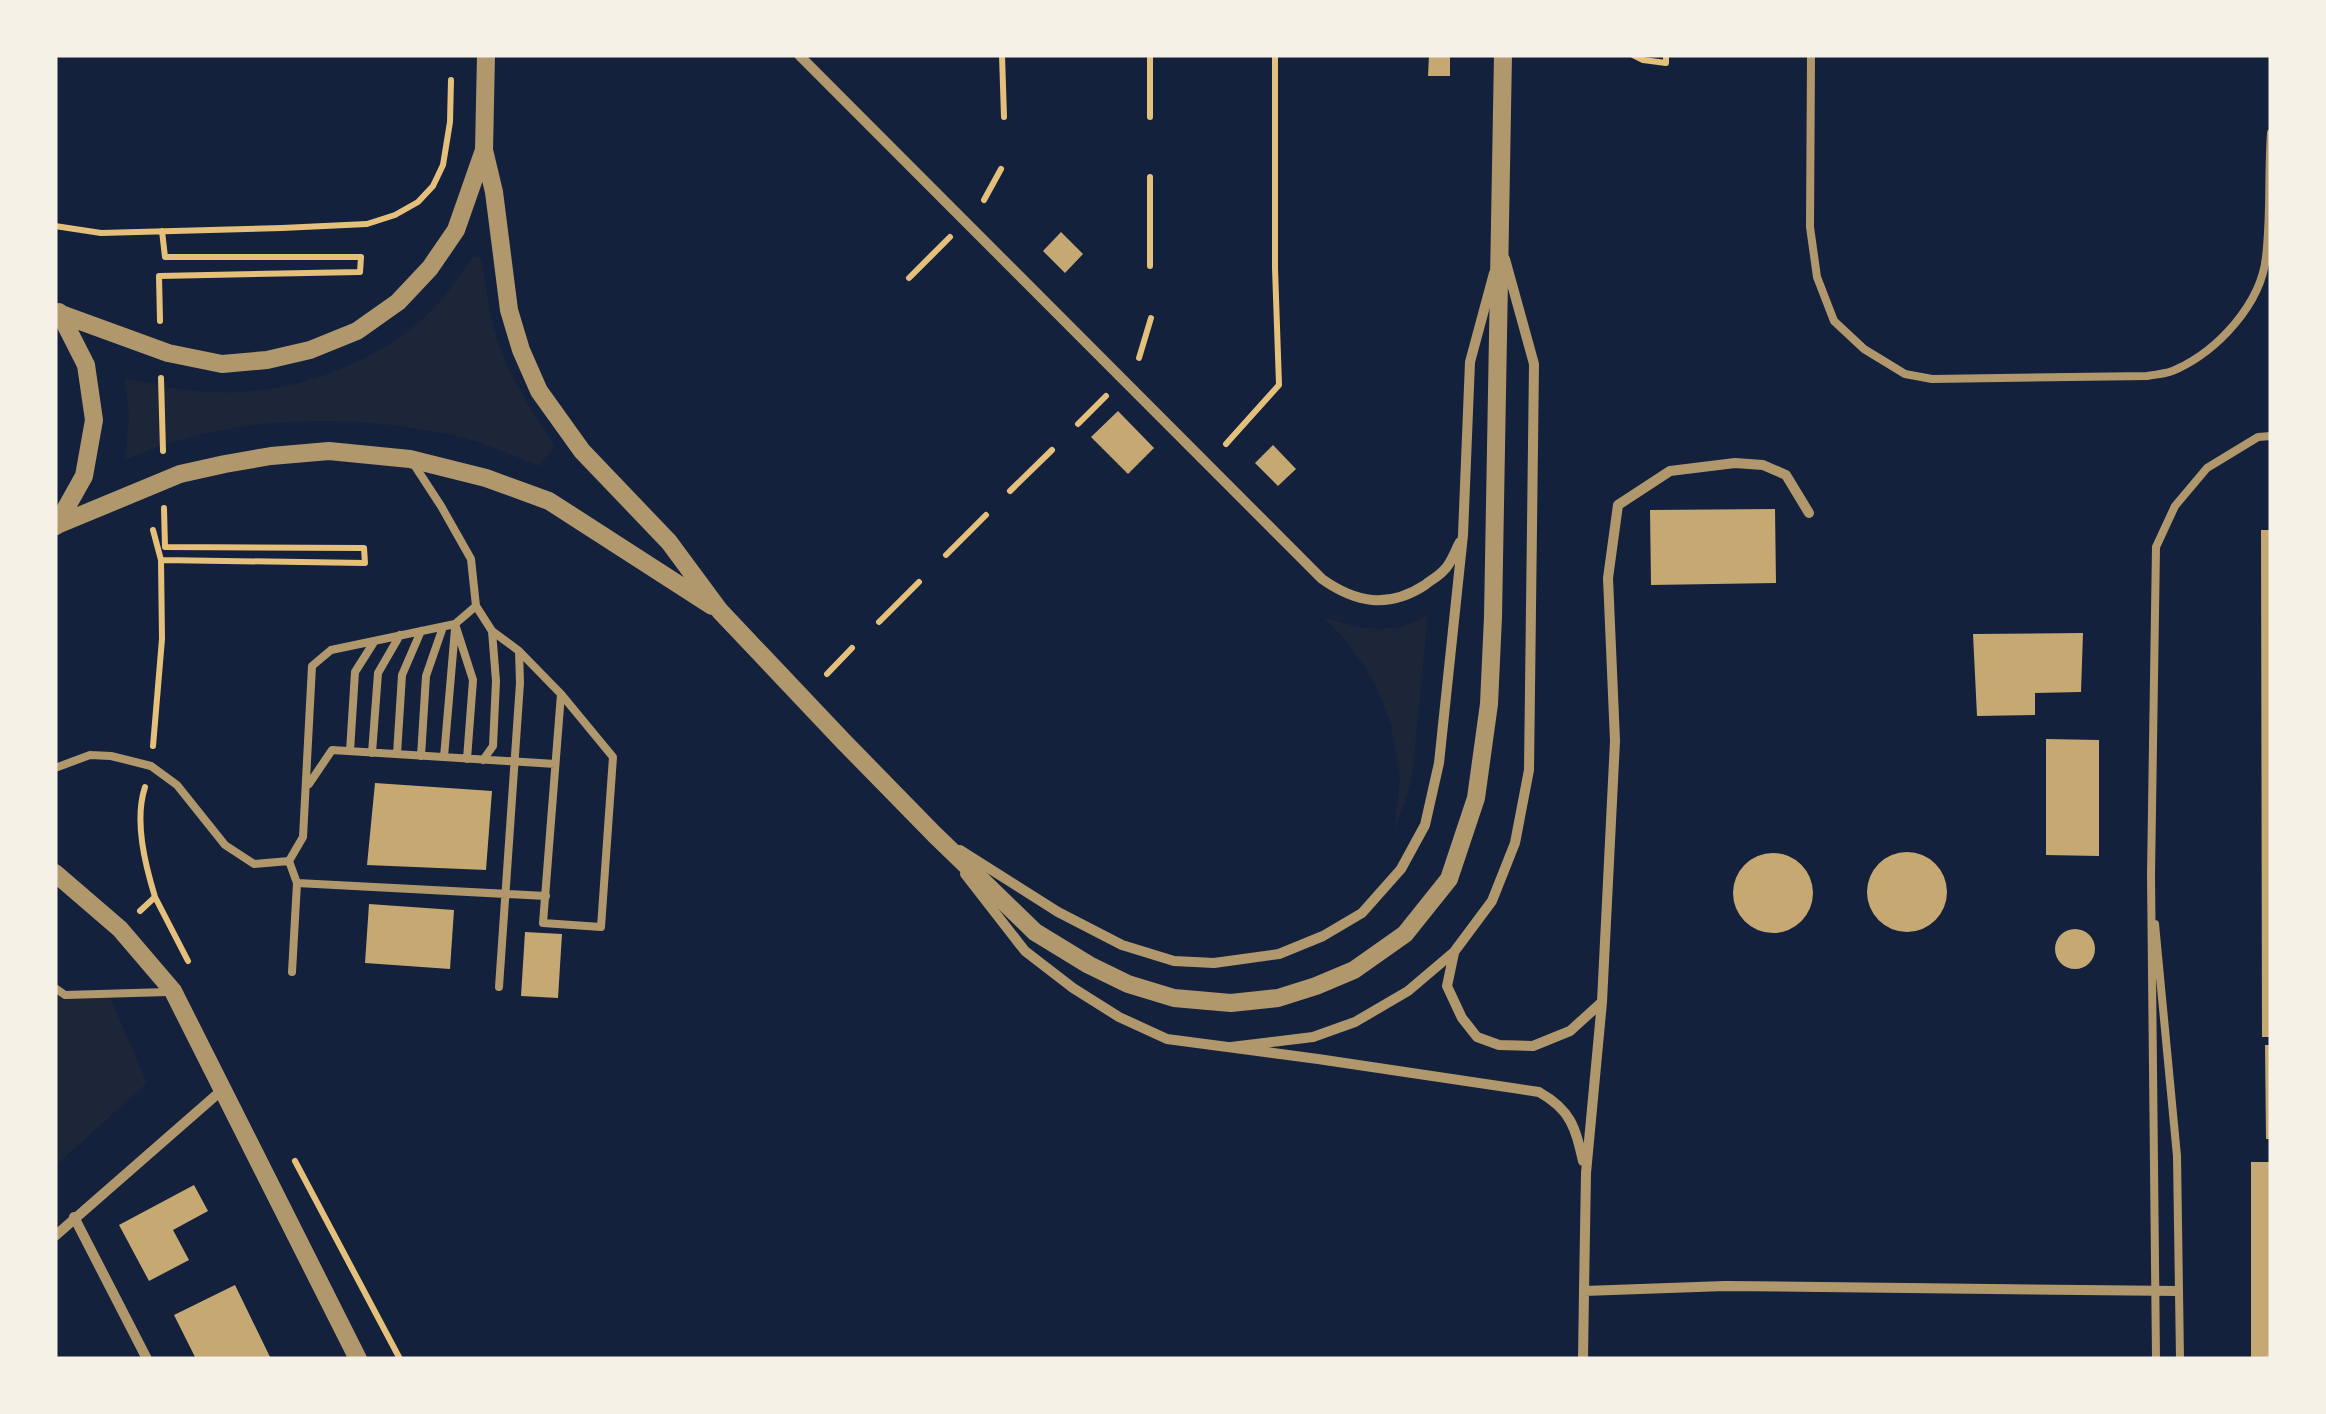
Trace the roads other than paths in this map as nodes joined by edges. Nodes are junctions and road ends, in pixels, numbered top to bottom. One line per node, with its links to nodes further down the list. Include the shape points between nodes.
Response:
1 (486, 55): 6 (street)
2 (798, 55): 13 (street, via 1322,579 1362,600 1406,596 1446,569)
3 (1503, 55): 7 (street)
4 (1811, 55): 5 (lane, via 1810,227 1817,277 1834,321 1864,350 1905,374 1932,380 2147,376 2174,372 2204,354 2254,296 2266,261)
5 (2271, 133)
6 (484, 150): 8 (street, via 456,230 430,268 357,331 310,350 222,364 168,353); 15 (street, via 509,310 538,390)
7 (1501, 244): 13 (street, via 1470,362); 35 (street, via 1492,652 1476,798 1449,879 1405,934 1354,970 1278,998 1174,998 1128,984 1035,932); 42 (street, via 1534,364 1529,770 1515,842 1492,901)
8 (58, 311): 12 (street, via 86,364 94,420 84,476)
9 (2271, 436): 38 (lane, via 2208,468 2175,506 2156,547)
10 (410, 459): 12 (street, via 329,451 225,464 180,474); 14 (lane, via 471,559); 15 (street, via 549,501)
11 (1809, 513): 47 (street, via 1786,474 1763,464 1670,471 1618,505 1608,578 1614,741)
12 (56, 526)
13 (1463, 535): 35 (street, via 1439,763 1425,826 1401,869 1362,912 1323,936 1279,954 1174,962 1058,912)
14 (476, 606): 16 (lane); 19 (lane)
15 (720, 612): 35 (street)
16 (455, 624): 17 (lane); 28 (lane); 29 (lane, via 473,680)
17 (444, 627): 18 (lane); 27 (lane, via 426,676)
18 (420, 631): 20 (lane); 26 (lane, via 402,674)
19 (492, 631): 22 (lane); 30 (lane, via 493,746)
20 (400, 636): 21 (lane); 25 (lane, via 378,673)
21 (375, 641): 24 (lane, via 355,672); 34 (lane, via 331,650 312,666)
22 (520, 651): 23 (lane); 31 (lane)
23 (561, 694): 32 (lane); 41 (lane, via 613,758 600,927 543,923)
24 (350, 751): 25 (lane); 34 (lane, via 332,750)
25 (372, 753): 26 (lane)
26 (397, 754): 27 (lane)
27 (421, 756): 28 (lane)
28 (444, 757): 29 (lane)
29 (468, 759): 30 (lane)
30 (483, 760): 31 (lane)
31 (514, 762): 32 (lane); 40 (lane)
32 (555, 764): 41 (lane)
33 (55, 768): 36 (lane, via 90,755 151,766 177,785 225,846 254,864)
34 (306, 788): 36 (lane, via 303,836)
35 (934, 834): 48 (street, via 1024,951 1073,988 1167,1039)
36 (289, 861): 39 (lane)
37 (55, 873): 46 (street, via 120,929)
38 (2151, 875): 53 (lane); 55 (lane, via 2177,1156)
39 (297, 883): 40 (lane); 43 (lane)
40 (506, 894): 41 (lane); 44 (lane)
41 (546, 896)
42 (1454, 952): 47 (street, via 1446,986 1476,1037 1499,1045 1533,1046 1570,1031); 48 (street, via 1408,991 1355,1022 1313,1037)
43 (292, 972)
44 (500, 987)
45 (55, 988): 46 (lane, via 65,995)
46 (172, 992): 49 (street)
47 (1602, 1002): 50 (street)
48 (1231, 1048): 50 (street, via 1539,1092 1574,1124)
49 (222, 1090): 51 (street); 57 (street)
50 (1586, 1173): 54 (street)
51 (74, 1217): 52 (street); 56 (street)
52 (55, 1236)
53 (2155, 1290): 54 (street); 55 (street); 59 (lane)
54 (1584, 1291): 58 (street)
55 (2178, 1291): 60 (lane)
56 (147, 1359)
57 (358, 1359)
58 (1583, 1359)
59 (2156, 1359)
60 (2180, 1359)

